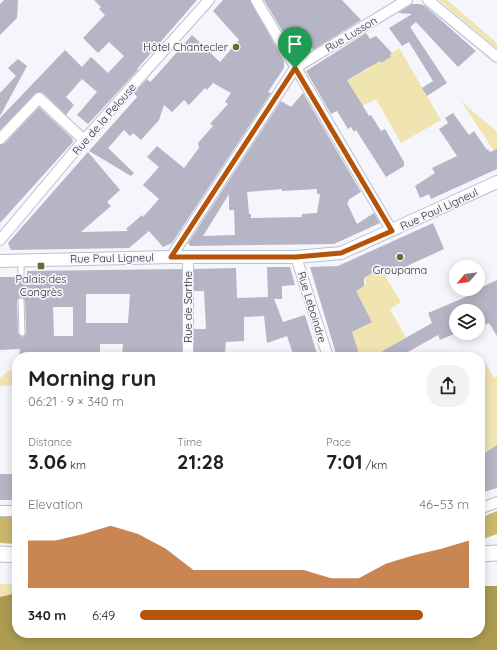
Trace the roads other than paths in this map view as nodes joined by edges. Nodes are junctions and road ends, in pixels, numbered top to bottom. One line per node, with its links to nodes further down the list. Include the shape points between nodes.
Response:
1 (209, 0): 8 (street, Rue de la Pelouse)
2 (256, 0): 6 (street)
3 (408, 0): 6 (street, Rue Lusson)
4 (428, 0): 5 (street)
5 (497, 57)
6 (295, 68): 10 (street); 12 (street)
7 (0, 139): 8 (street, via 39,98)
8 (84, 140): 11 (street, Rue de la Pelouse)
9 (497, 182): 10 (street, Rue Paul Ligneul)
10 (392, 231): 14 (street, Rue Paul Ligneul, via 341,253)
11 (0, 240)
12 (171, 257): 13 (street, Rue Paul Ligneul); 15 (street, Rue Paul Ligneul)
13 (188, 257): 14 (street, Rue Paul Ligneul); 20 (street, Rue de Sarthe)
14 (296, 257): 21 (street, Rue Leboindre)
15 (21, 260): 16 (street, Rue Paul Ligneul); 17 (lane)
16 (0, 261)
17 (21, 277)
18 (21, 300): 19 (lane)
19 (22, 333)
20 (188, 352)
21 (326, 352)
22 (497, 502): 23 (street)
23 (485, 507)
24 (0, 511): 25 (street)
25 (12, 511)
26 (0, 554): 27 (main road)
27 (12, 555)

